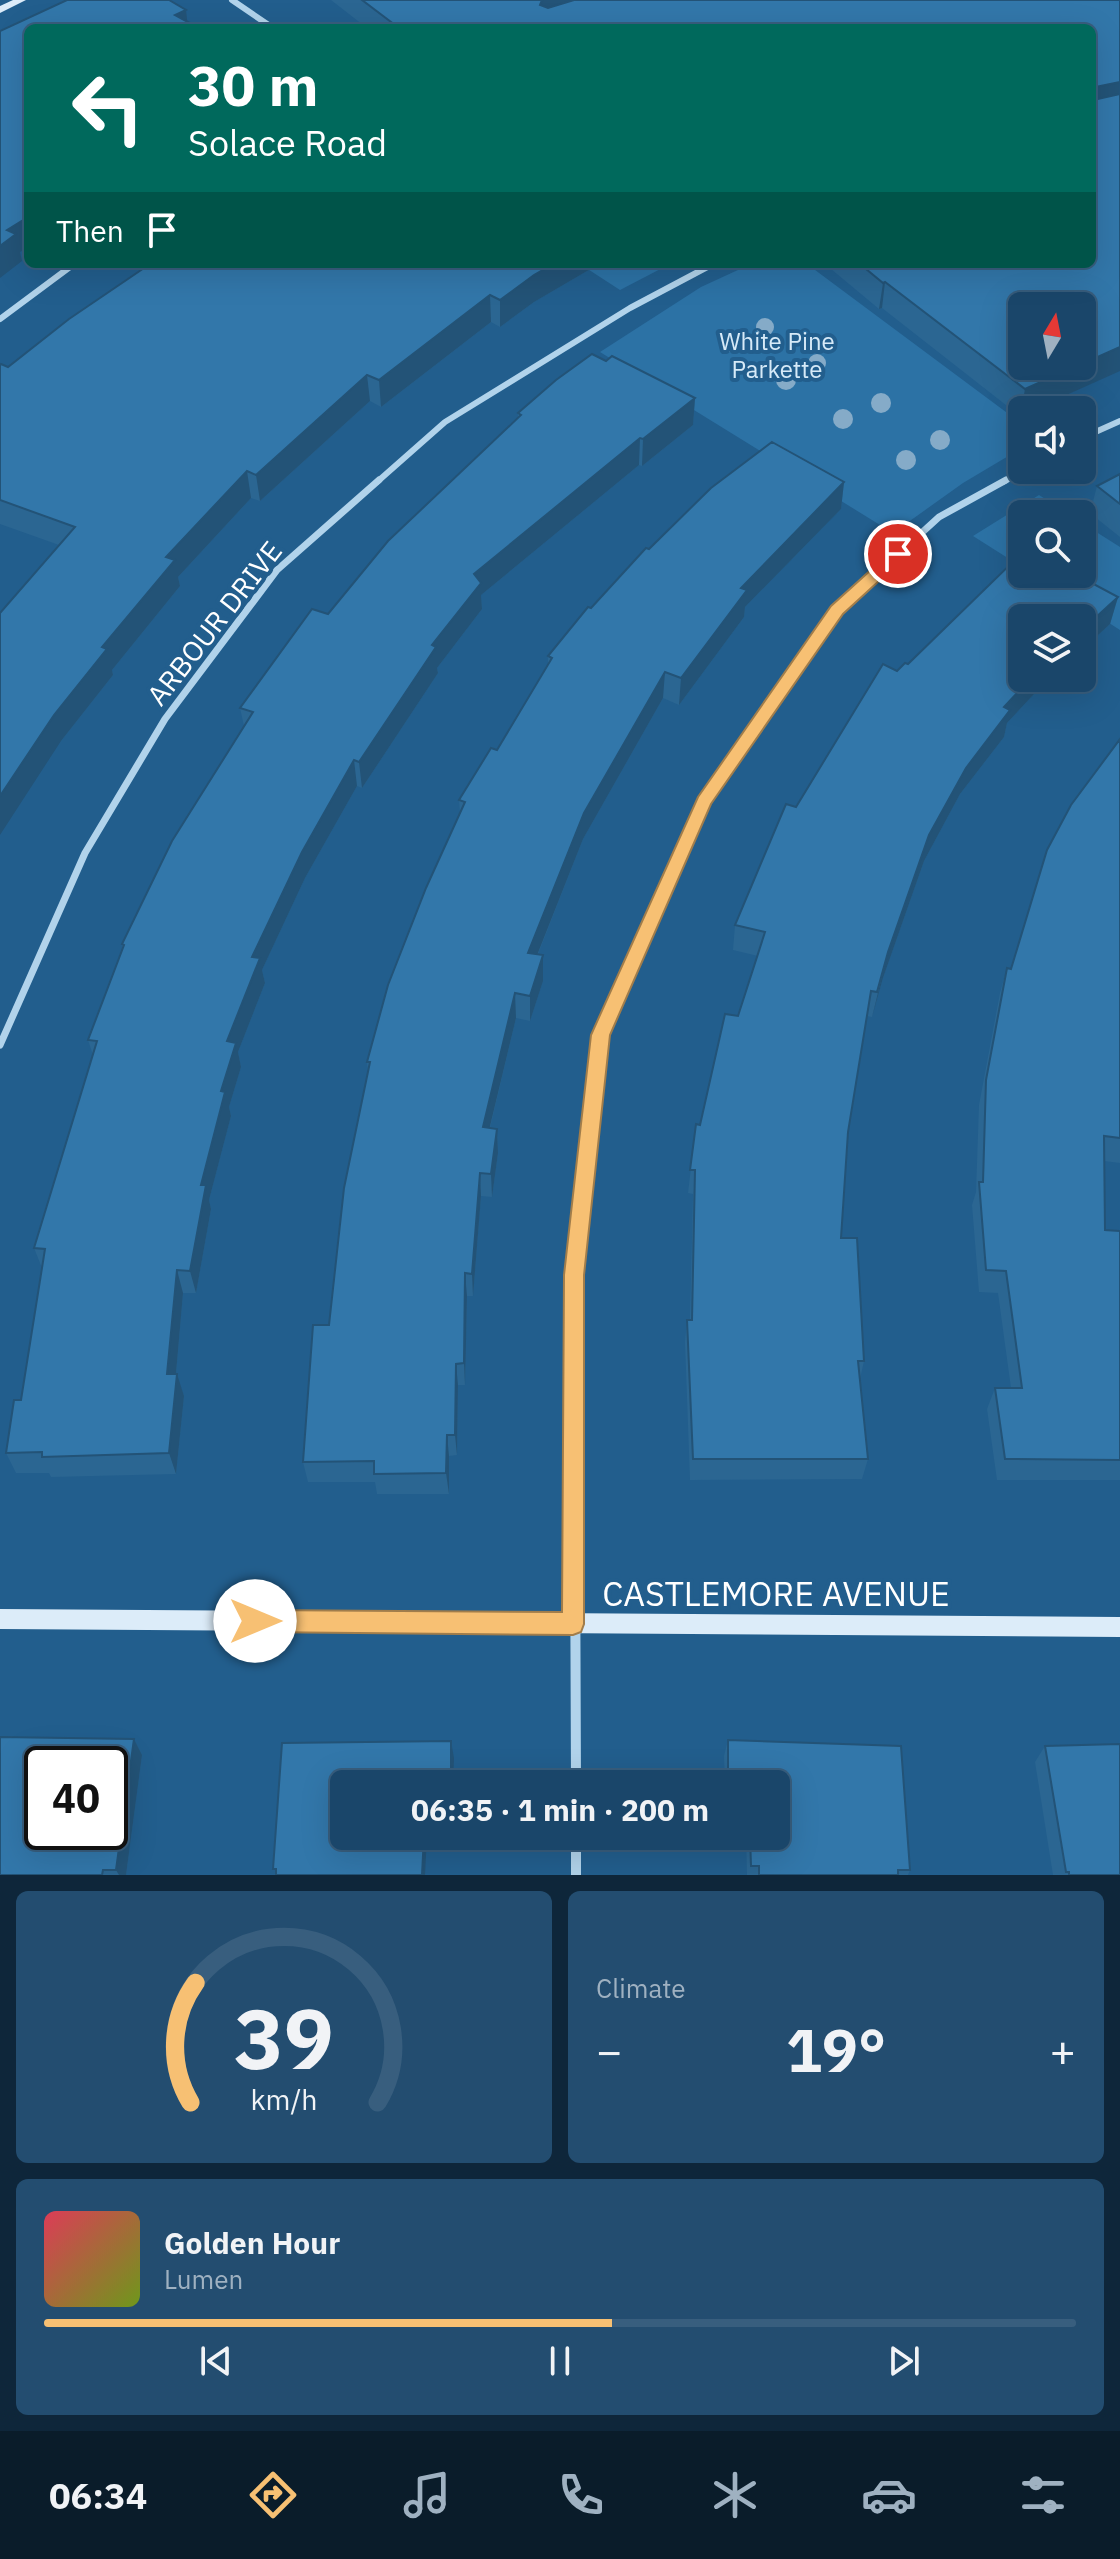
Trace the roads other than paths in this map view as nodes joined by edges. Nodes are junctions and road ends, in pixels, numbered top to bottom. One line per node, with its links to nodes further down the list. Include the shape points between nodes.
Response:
1 (21, 0): 3 (street)
2 (232, 0): 4 (street)
3 (0, 10)
4 (267, 24)
5 (69, 268): 7 (street)
6 (705, 268): 11 (street, ARBOUR DRIVE, via 445,422 277,570 165,719 85,853)
7 (0, 319)
8 (1120, 421): 9 (street)
9 (1096, 432)
10 (1008, 479): 13 (street, via 939,517 837,610 704,802 600,1035 574,1275)
11 (0, 1045)
12 (0, 1619): 13 (street, CASTLEMORE AVENUE)
13 (573, 1624): 14 (street, CASTLEMORE AVENUE); 15 (street)
14 (1120, 1627)
15 (576, 1770)
16 (576, 1850): 17 (street)
17 (576, 1875)

